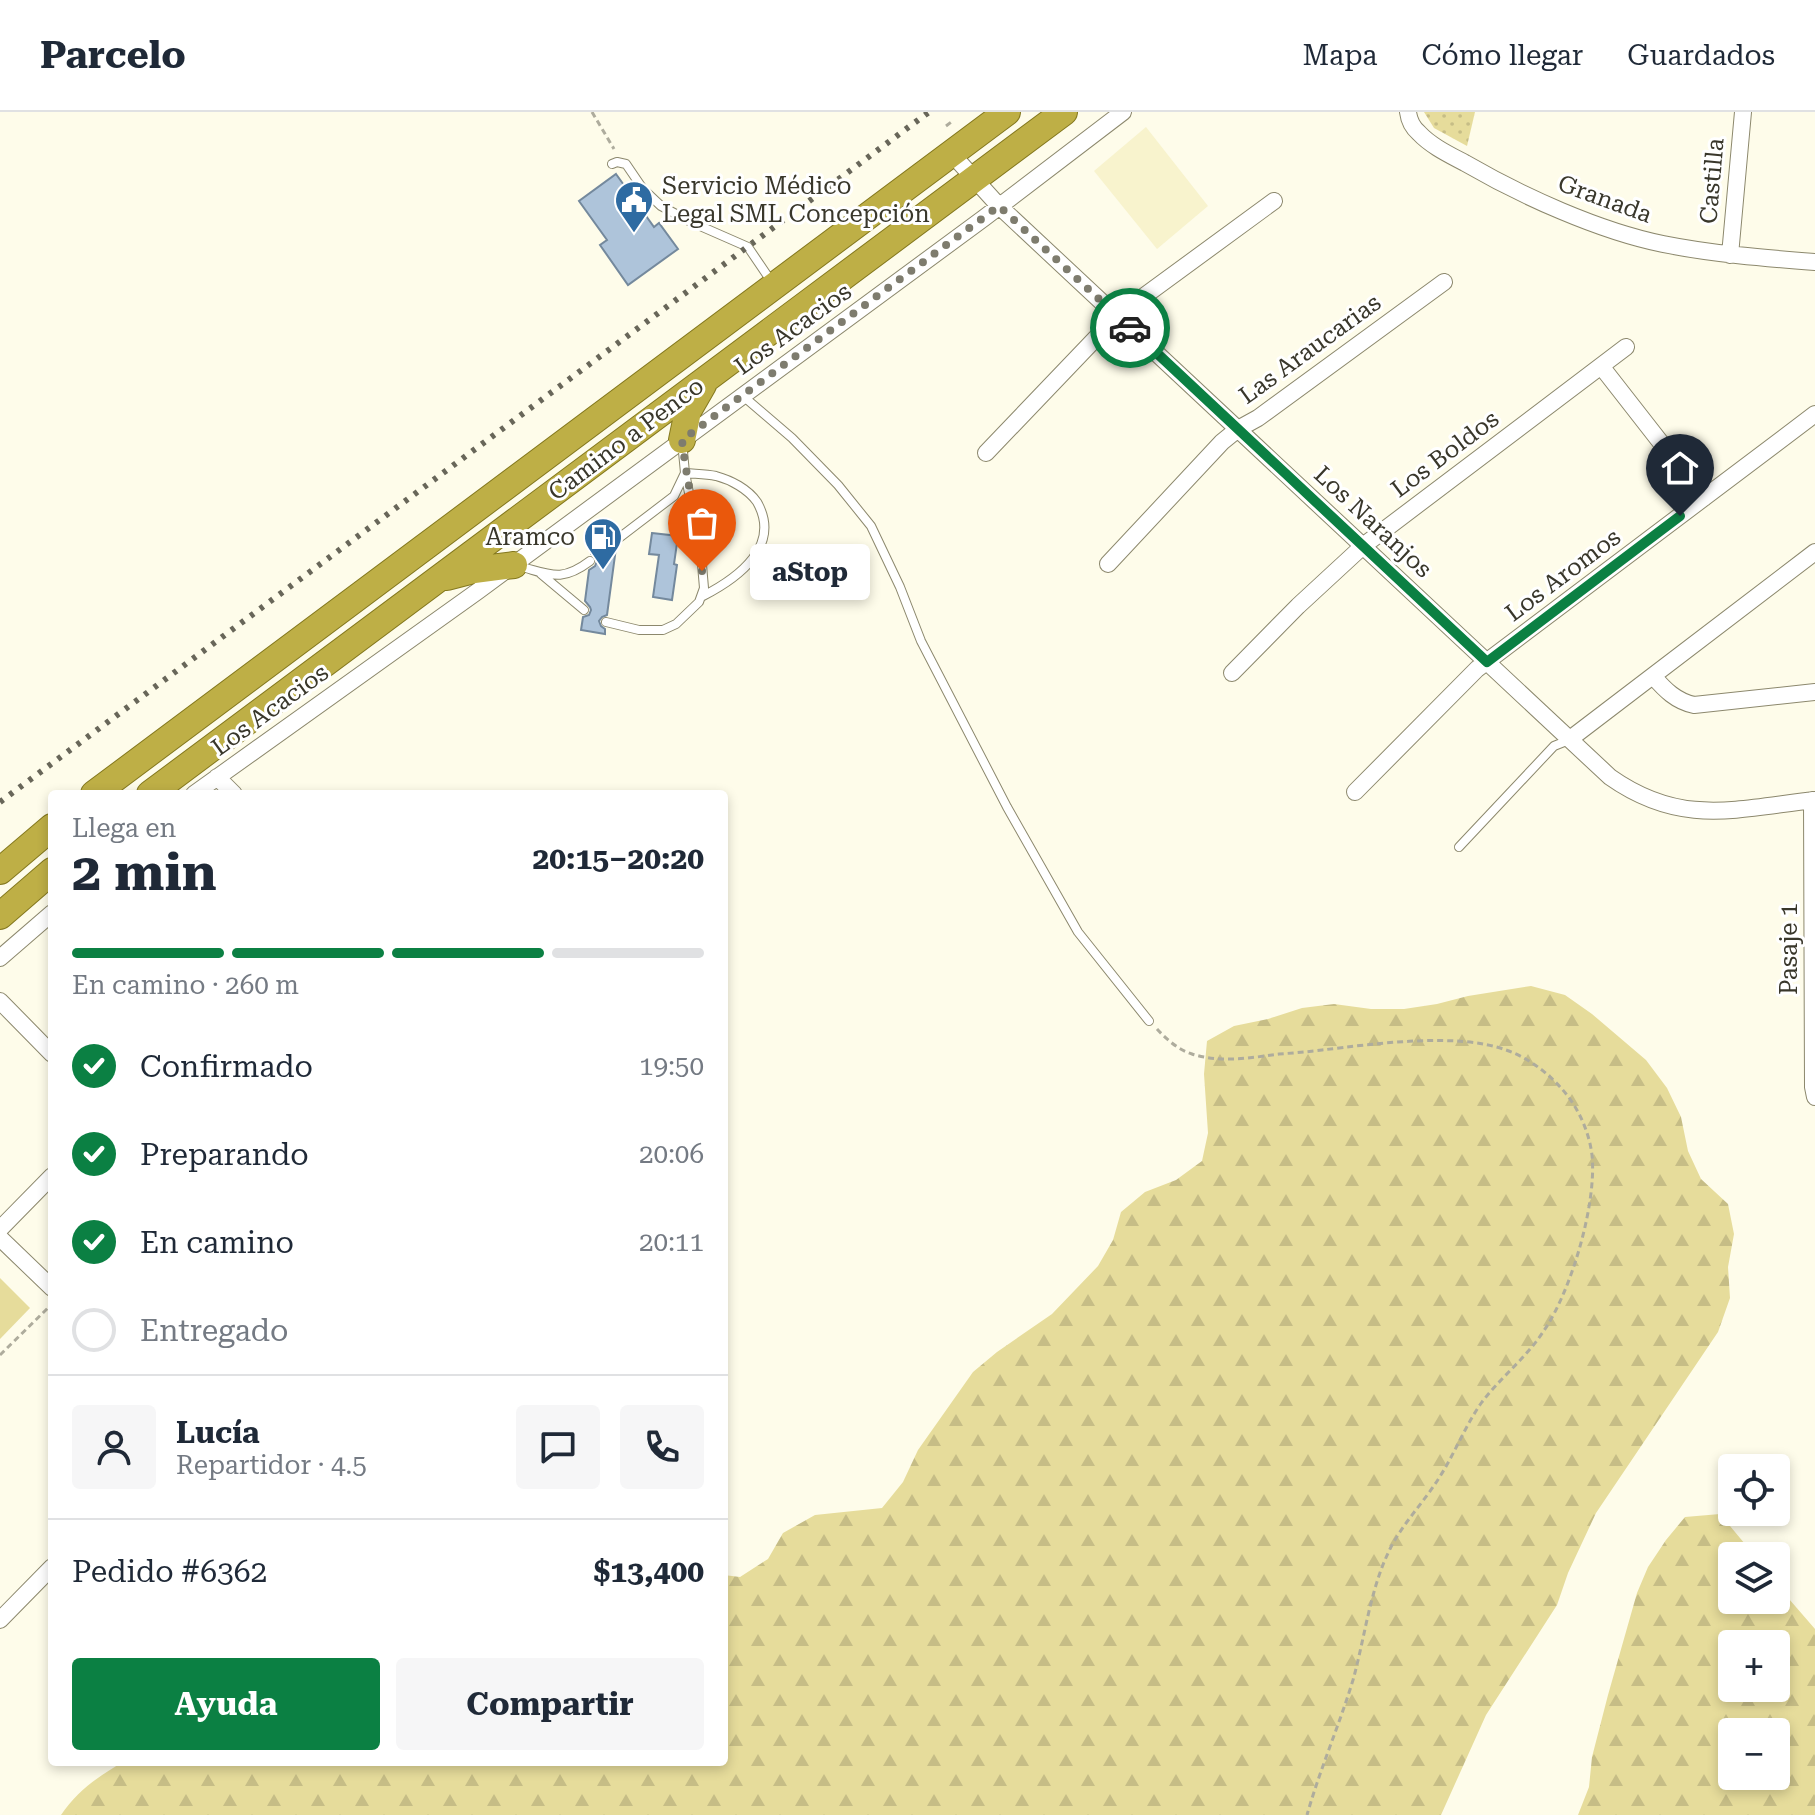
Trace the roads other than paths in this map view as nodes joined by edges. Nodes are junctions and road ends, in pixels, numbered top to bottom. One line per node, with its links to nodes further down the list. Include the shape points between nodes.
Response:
1 (1007, 112): 6 (highway, Camino a Penco)
2 (1064, 112): 8 (highway, Camino a Penco)
3 (1123, 112): 10 (street, Los Acacios)
4 (1408, 112): 11 (street, Granada, via 1418,133 1437,148 1579,218 1661,244)
5 (1743, 112): 11 (street, Castilla)
6 (951, 153): 8 (street, Los Naranjos); 14 (highway, Camino a Penco)
7 (617, 164): 14 (lane, via 629,168 661,206 748,247)
8 (974, 180): 10 (street, Los Naranjos); 18 (highway, Camino a Penco)
9 (1274, 201): 15 (street)
10 (999, 206): 15 (street, Los Naranjos); 19 (street, Los Acacios)
11 (1730, 255): 12 (street, Granada)
12 (1815, 262)
13 (1444, 282): 21 (street, Las Araucarias)
14 (774, 285): 42 (highway, Camino a Penco)
15 (1117, 316): 21 (street, Los Naranjos); 23 (street)
16 (1626, 347): 17 (street, Los Boldos)
17 (1601, 366): 25 (street); 27 (street, Los Boldos)
18 (710, 376): 22 (highway, via 688,411); 32 (highway, Camino a Penco)
19 (743, 396): 22 (street, Los Acacios); 56 (lane, via 792,438 871,526 921,641 1007,807 1078,932)
20 (1815, 414): 25 (street, Los Aromos)
21 (1238, 429): 27 (street, Los Naranjos); 30 (street, Las Araucarias)
22 (682, 440): 24 (lane); 31 (street, Los Acacios)
23 (986, 453)
24 (685, 473): 26 (lane, via 674,496); 33 (lane, via 701,553); 33 (lane, via 738,485 754,497 764,519 764,537 754,556 735,576)
25 (1704, 498): 36 (street, Los Aromos)
26 (615, 541)
27 (1363, 546): 36 (street, Los Naranjos); 37 (street, Los Boldos)
28 (1815, 552): 38 (street)
29 (590, 561): 31 (lane, via 559,576)
30 (1108, 564)
31 (526, 568): 32 (highway, via 474,570); 34 (lane); 41 (street, Los Acacios)
32 (436, 581): 43 (highway, Camino a Penco)
33 (703, 596): 35 (lane, via 663,630)
34 (584, 610)
35 (606, 622)
36 (1487, 662): 40 (street, Los Naranjos); 46 (street, Los Aromos)
37 (1232, 673)
38 (1653, 676): 39 (street, via 1672,696 1694,705); 40 (street)
39 (1815, 692)
40 (1570, 739): 47 (street, Los Naranjos, via 1610,777 1669,806 1717,811); 49 (lane, via 1554,746)
41 (217, 777): 44 (street, Los Acacios); 45 (street)
42 (99, 790)
43 (155, 790)
44 (199, 790)
45 (230, 790)
46 (1355, 792)
47 (1813, 800): 58 (street, Pasaje 1)
48 (48, 830): 50 (highway)
49 (1459, 847)
50 (0, 871)
51 (48, 874): 52 (highway)
52 (0, 916)
53 (48, 916): 54 (street)
54 (0, 958)
55 (0, 1001): 57 (street)
56 (1149, 1021)
57 (48, 1050)
58 (1815, 1097)
59 (48, 1180): 60 (street)
60 (0, 1229)
61 (0, 1238): 62 (street)
62 (48, 1284)
63 (48, 1571): 64 (street)
64 (0, 1620)

